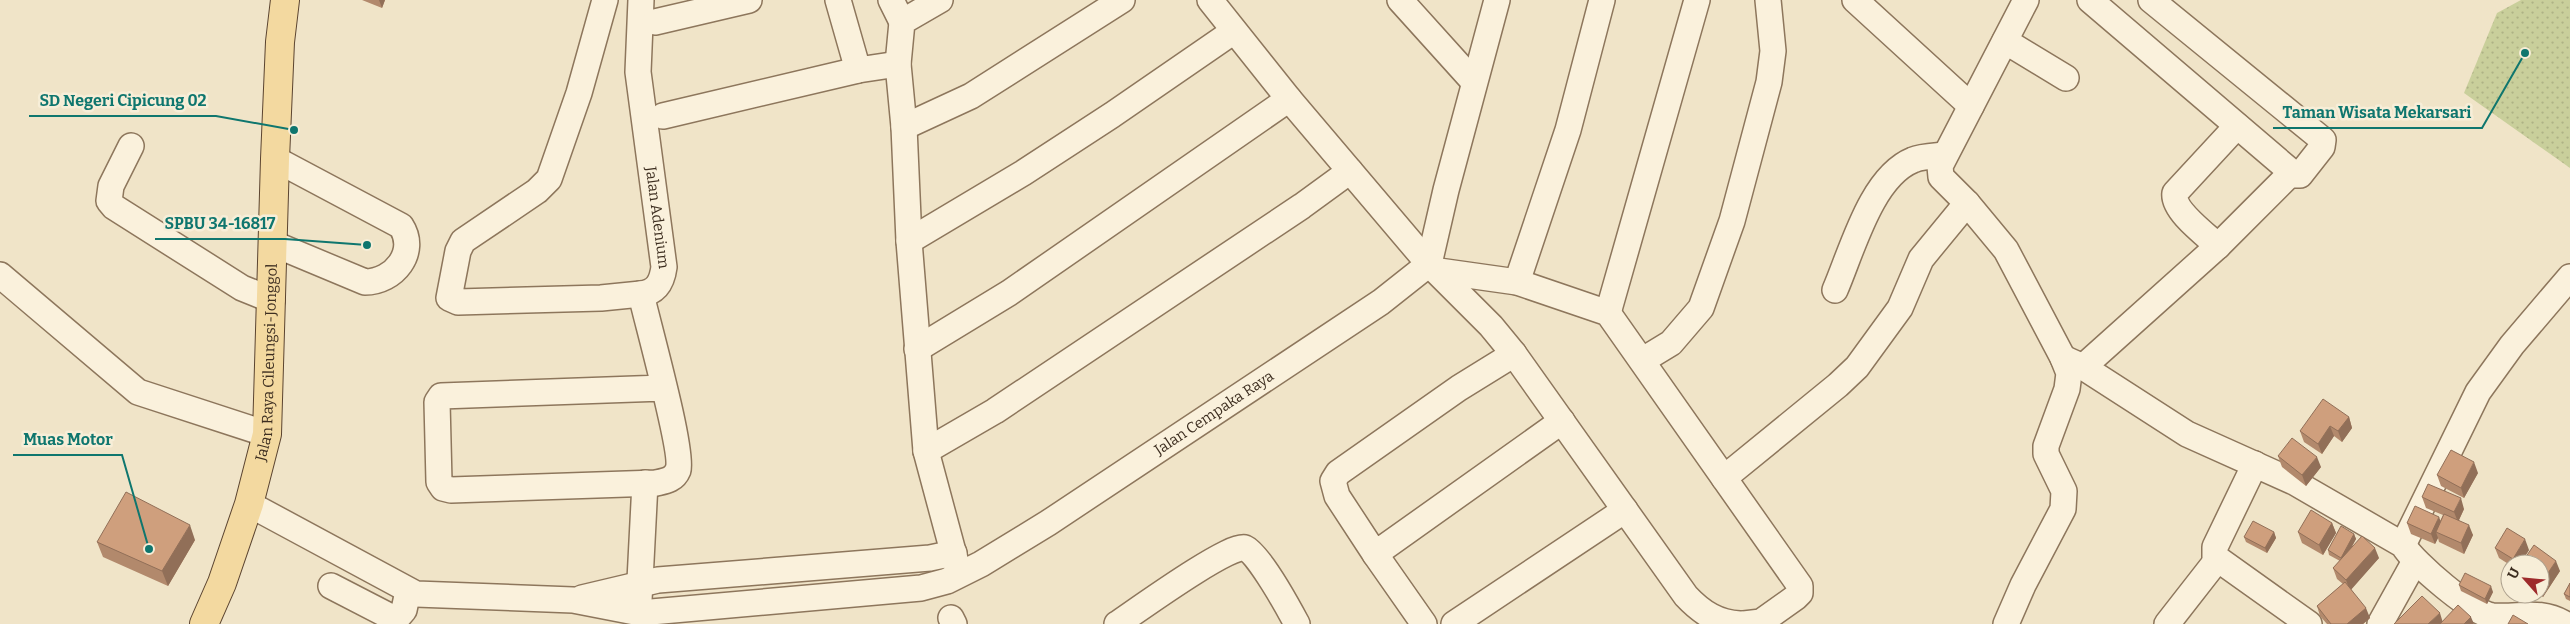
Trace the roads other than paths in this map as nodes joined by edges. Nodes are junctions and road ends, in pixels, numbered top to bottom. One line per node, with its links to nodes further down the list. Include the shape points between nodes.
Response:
1 (285, 0): 32 (main road, Jalan Raya Cileungsi-Jonggol)
2 (605, 0): 44 (street, via 579,93 549,179 537,191 464,241 458,251 449,298 458,302)
3 (641, 0): 44 (street, Jalan Adenium, via 638,72 664,267 658,287)
4 (750, 0): 19 (street)
5 (838, 0): 22 (street)
6 (940, 0): 18 (street)
7 (1122, 0): 29 (street, via 971,96)
8 (1210, 0): 20 (street)
9 (1400, 0): 24 (street)
10 (1497, 0): 24 (street)
11 (1602, 0): 42 (street, via 1568,130)
12 (1697, 0): 46 (street)
13 (1768, 0): 49 (street, via 1773,51 1769,82 1732,221 1701,308 1671,342)
14 (1854, 0): 26 (street)
15 (2026, 0): 21 (street)
16 (2090, 0): 28 (street)
17 (2151, 0): 34 (street, via 2323,140 2322,147 2302,174 2296,176)
18 (896, 11): 22 (street)
19 (655, 22)
20 (1234, 31): 25 (street); 36 (street, via 1024,173)
21 (2005, 41): 23 (street); 26 (street)
22 (877, 67): 27 (street); 29 (street)
23 (2066, 78)
24 (1474, 82): 39 (street)
25 (1289, 99): 33 (street); 47 (street, via 1009,293)
26 (1970, 106): 31 (street)
27 (663, 116)
28 (2237, 126): 34 (street); 38 (street, via 2174,197 2182,212)
29 (904, 127): 36 (street)
30 (131, 146): 45 (street, via 111,186 109,201 114,207 242,288)
31 (1944, 155): 35 (street, via 1941,177); 43 (street, via 1914,160 1896,171 1879,189)
32 (275, 159): 37 (main road, Jalan Raya Cileungsi-Jonggol); 37 (street, via 401,226 408,239 408,248 385,279 366,282)
33 (1350, 171): 39 (street); 54 (street, via 1009,402)
34 (2292, 172): 38 (street)
35 (1967, 203): 50 (street, via 2006,250); 56 (street, via 1921,259 1900,308 1857,367)
36 (909, 240): 47 (street)
37 (274, 244): 45 (main road, Jalan Raya Cileungsi-Jonggol)
38 (2218, 246): 50 (street)
39 (1434, 268): 42 (street); 48 (street); 63 (street, Jalan Cempaka Raya, via 994,556)
40 (0, 276): 53 (street, via 138,392)
41 (2570, 277): 60 (street, via 2512,345 2478,392)
42 (1517, 282): 46 (street)
43 (1835, 290)
44 (641, 294): 51 (street)
45 (272, 300): 53 (main road, Jalan Raya Cileungsi-Jonggol)
46 (1608, 313): 49 (street)
47 (917, 349): 54 (street)
48 (1514, 354): 52 (street); 61 (street, via 1459,388 1338,473 1333,481 1337,496)
49 (1643, 360): 56 (street)
50 (2073, 362): 55 (street, via 2187,434); 75 (street, via 2068,389 2046,446 2046,454 2064,491 2063,509)
51 (663, 388): 57 (street, via 679,465 672,478); 57 (street, via 447,395 441,396 437,402 439,482 443,488)
52 (1562, 421): 59 (street); 61 (street)
53 (267, 434): 58 (main road, Jalan Raya Cileungsi-Jonggol)
54 (926, 451): 63 (street)
55 (2255, 464): 60 (street, via 2294,482); 62 (street, via 2215,547)
56 (1724, 478): 74 (street, via 1801,589 1796,597)
57 (645, 483): 64 (street, via 644,542)
58 (249, 504): 66 (street); 69 (main road, Jalan Raya Cileungsi-Jonggol)
59 (1625, 510): 73 (street); 74 (street, via 1697,607 1725,623)
60 (2409, 553): 78 (street); 79 (street, via 2478,611 2492,616 2550,615)
61 (1375, 554): 72 (street)
62 (2217, 560): 76 (street); 77 (street)
63 (944, 568): 64 (street); 68 (street, via 921,588)
64 (648, 582): 67 (street); 68 (street)
65 (331, 586): 66 (street, via 393,618 404,610)
66 (408, 592): 67 (street)
67 (573, 600): 68 (street)
68 (651, 618)
69 (204, 624)
70 (1117, 624): 71 (street, via 1217,557 1244,548 1262,566)
71 (1296, 624)
72 (1424, 624)
73 (1454, 624)
74 (1752, 624)
75 (2006, 624)
76 (2167, 624)
77 (2309, 624)
78 (2380, 624)
79 (2565, 624)

